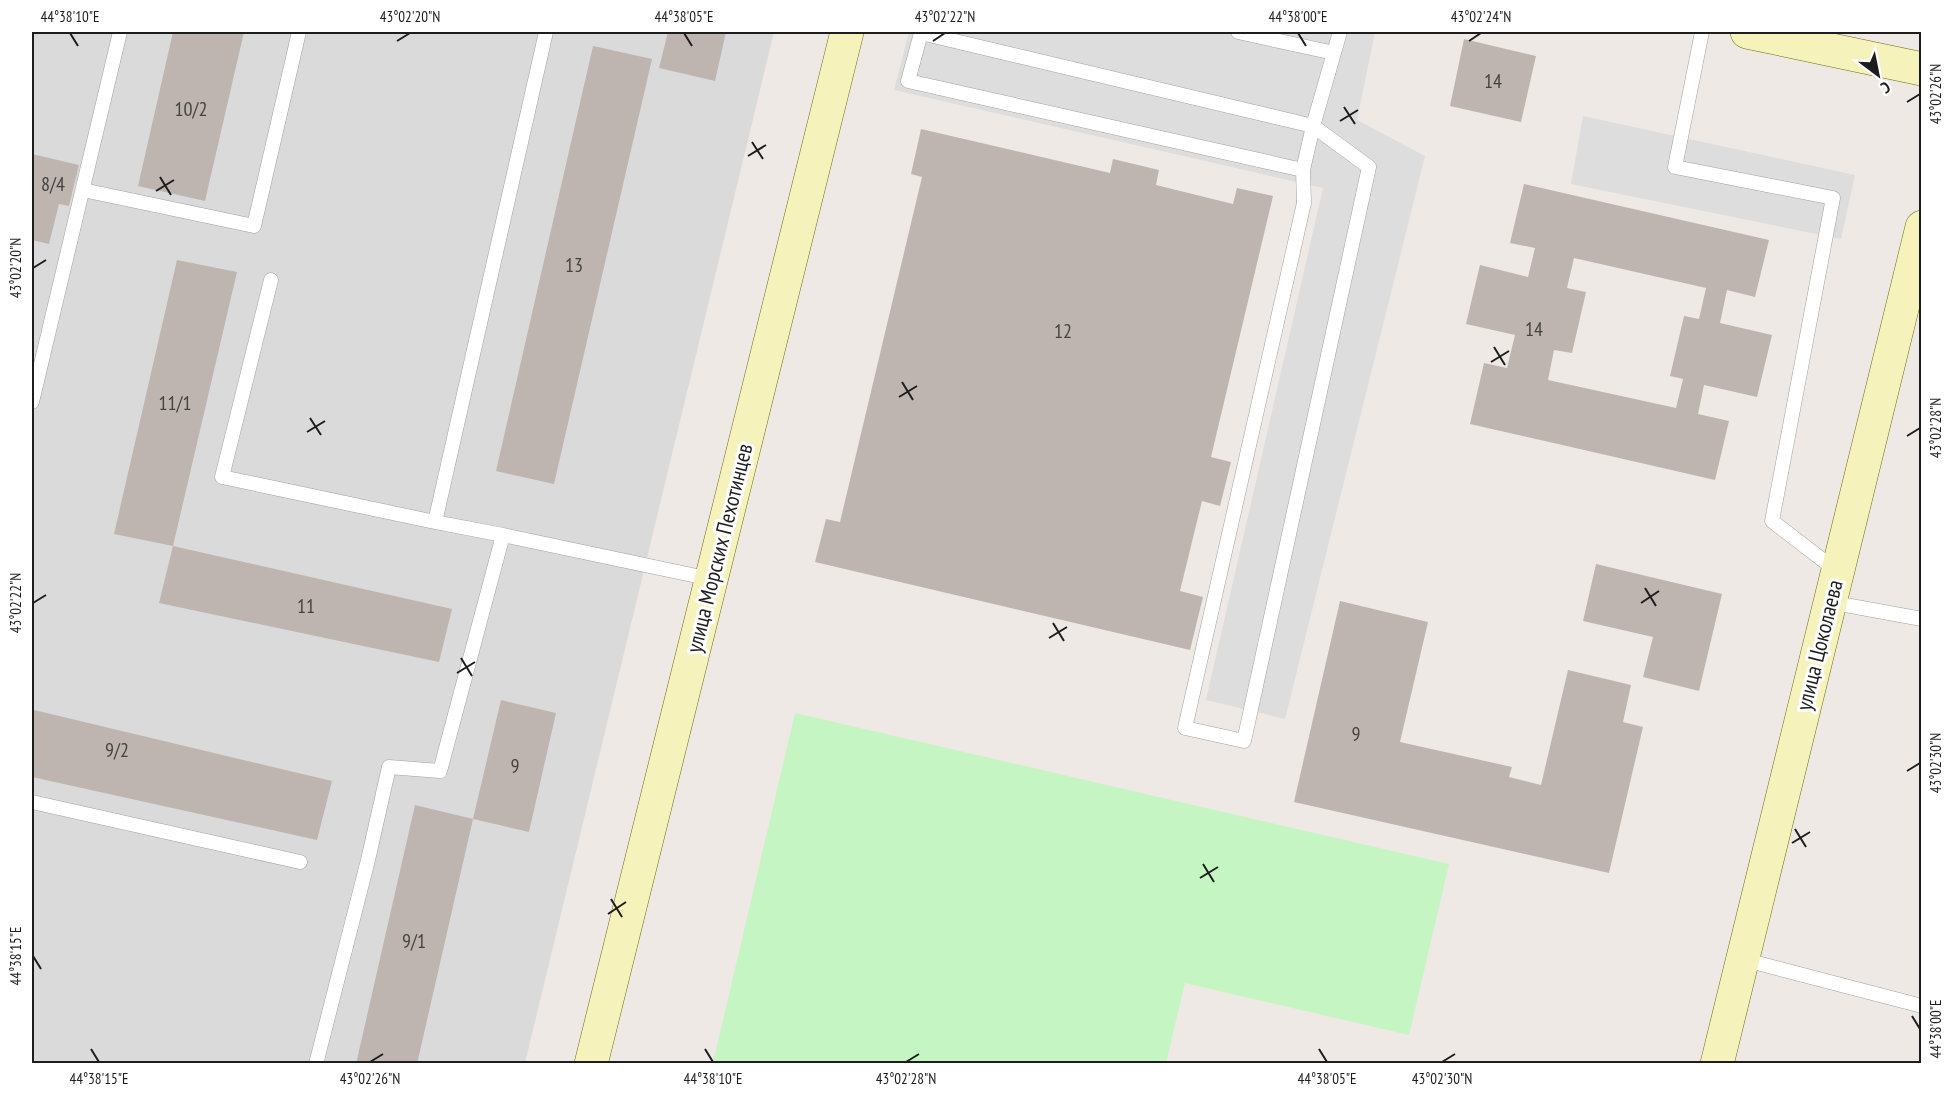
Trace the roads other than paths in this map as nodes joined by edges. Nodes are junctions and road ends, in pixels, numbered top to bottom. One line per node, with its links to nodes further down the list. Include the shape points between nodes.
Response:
1 (120, 32): 14 (lane)
2 (299, 32): 14 (lane, via 254,226)
3 (546, 32): 18 (lane)
4 (847, 32): 20 (street, улица Морских Пехотинцев)
5 (921, 32): 12 (lane); 13 (lane, via 908,81)
6 (1238, 32): 10 (lane)
7 (1340, 32): 10 (lane)
8 (1702, 32): 21 (lane, via 1674,167 1833,198 1772,521)
9 (1747, 32): 11 (street)
10 (1334, 53): 12 (lane)
11 (1922, 69)
12 (1313, 126): 13 (lane); 13 (lane, via 1369,167 1244,741 1185,728 1304,203)
13 (1303, 170)
14 (83, 190): 17 (lane)
15 (1922, 227): 21 (street, улица Цоколаева)
16 (271, 280): 18 (lane, via 222,477)
17 (32, 402)
18 (435, 522): 19 (lane)
19 (502, 535): 20 (lane); 27 (lane, via 440,771 389,767)
20 (711, 579): 28 (street, улица Морских Пехотинцев)
21 (1833, 586): 22 (lane); 25 (street, улица Цоколаева)
22 (1922, 619)
23 (32, 802): 24 (lane)
24 (300, 862)
25 (1743, 959): 26 (lane); 29 (street, улица Цоколаева)
26 (1922, 1006)
27 (316, 1064)
28 (591, 1064)
29 (1717, 1064)

